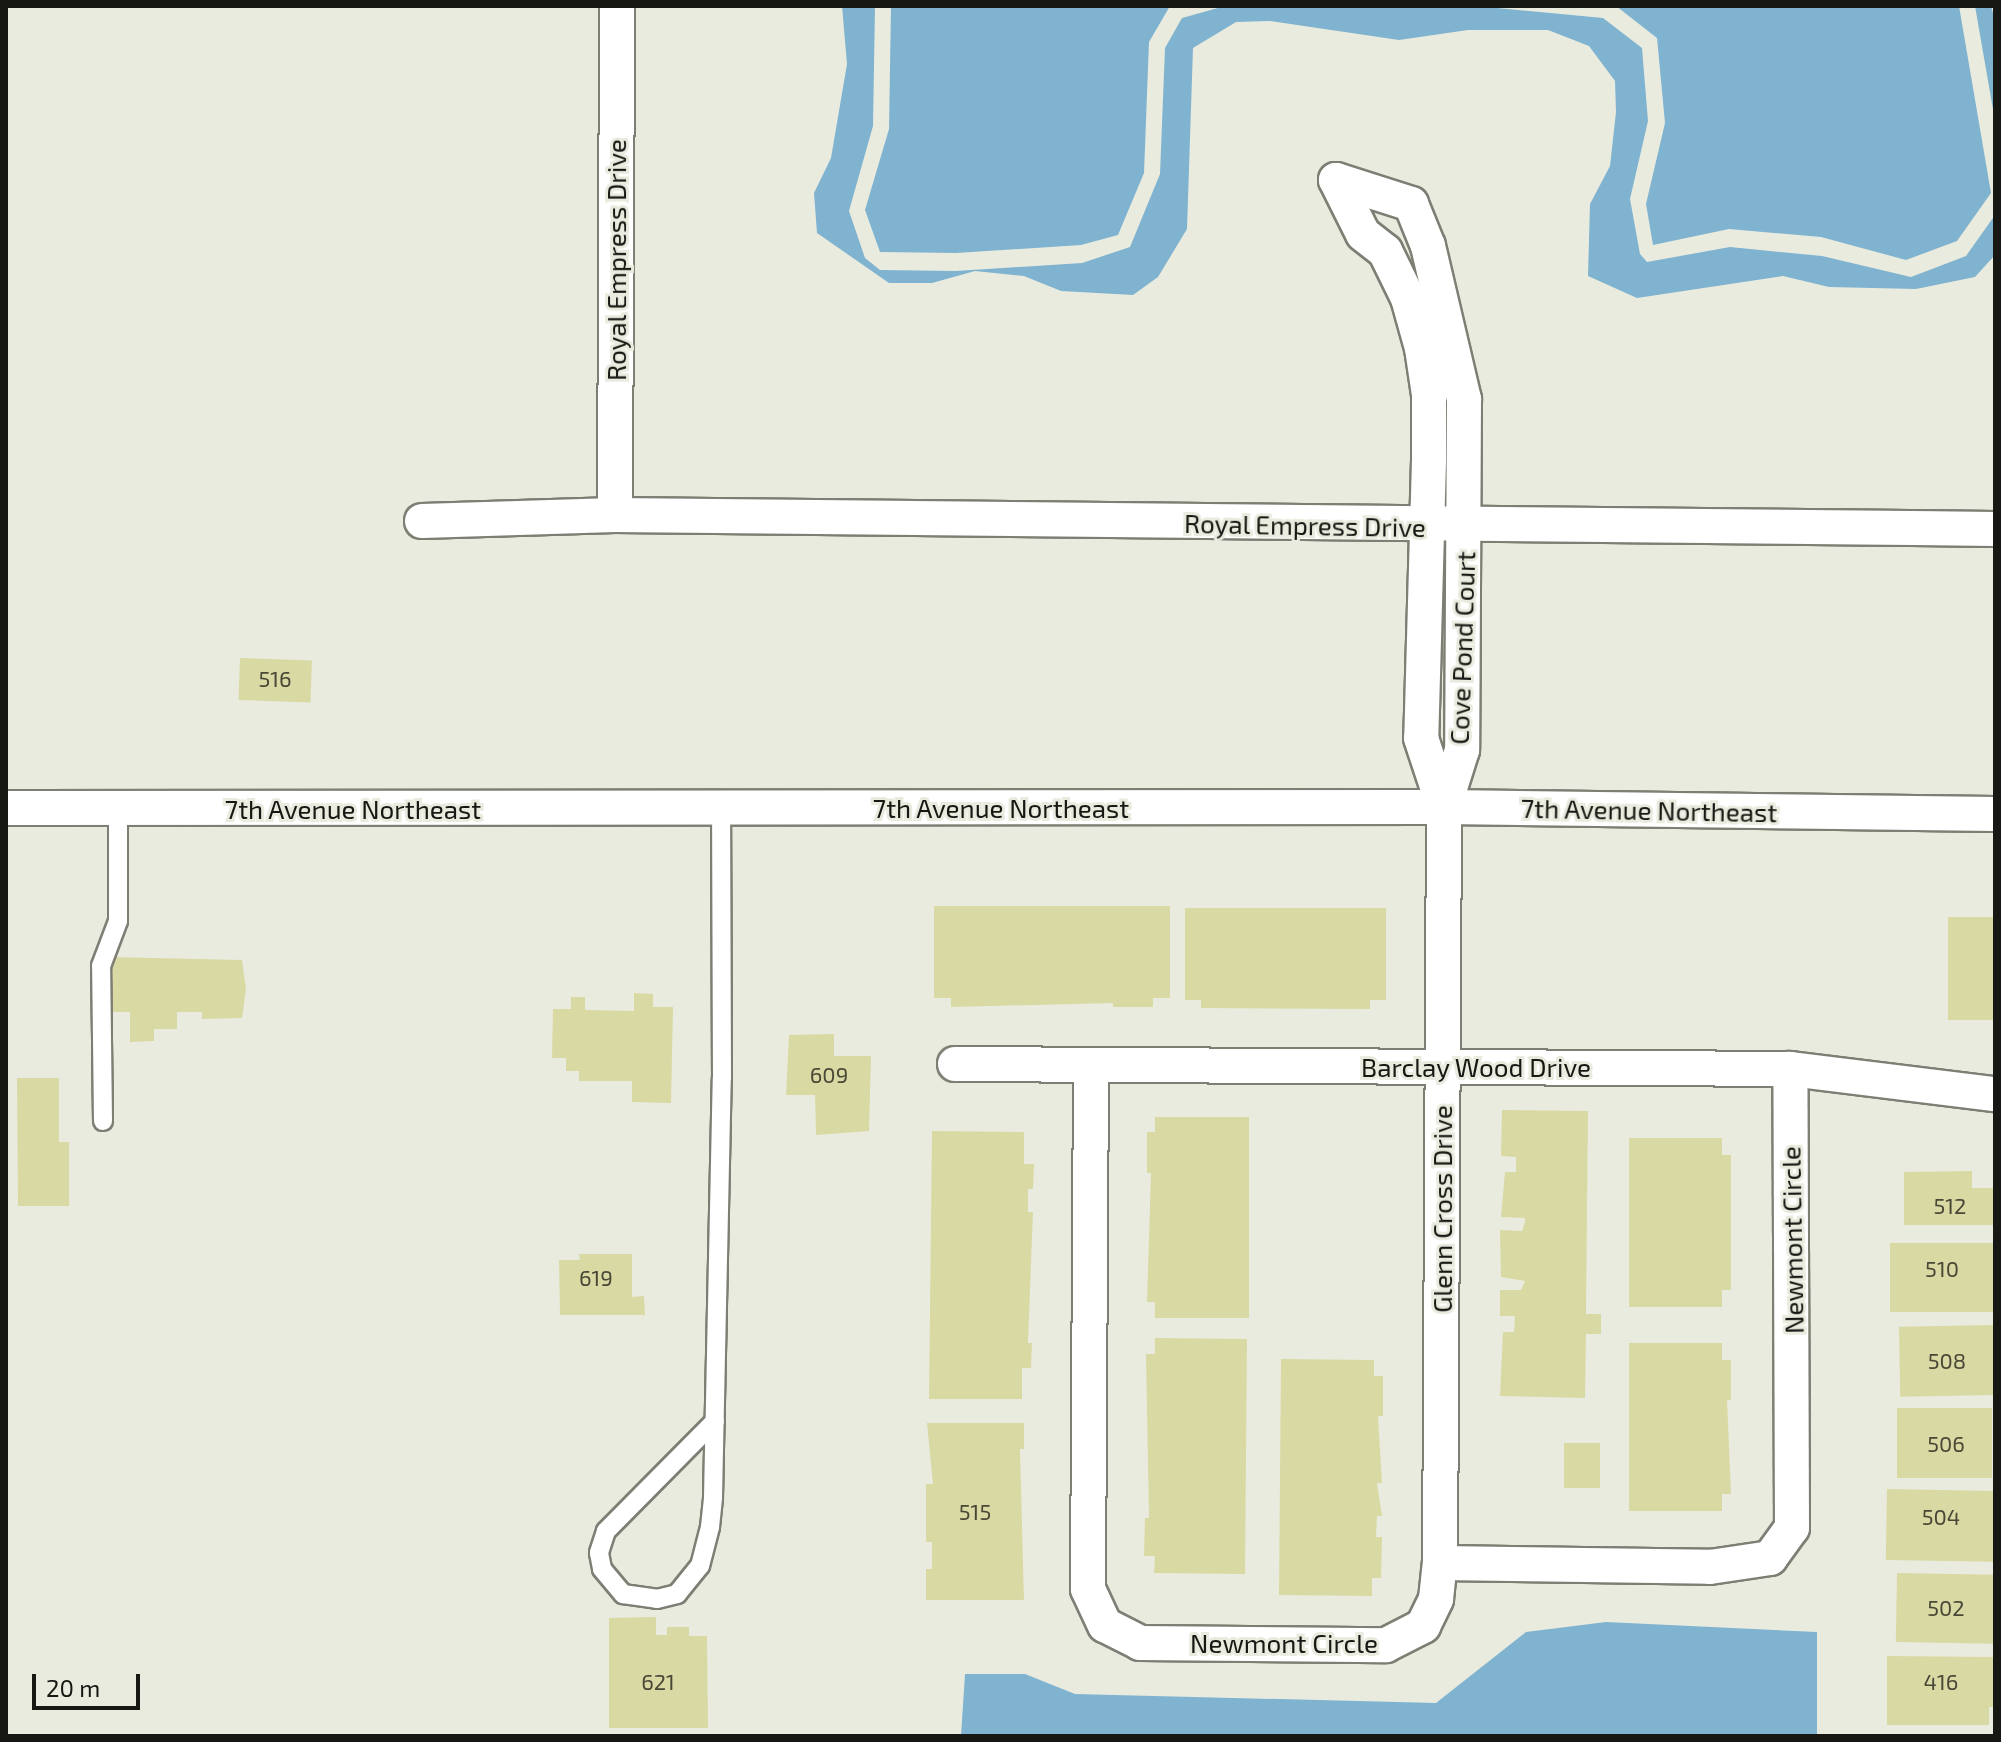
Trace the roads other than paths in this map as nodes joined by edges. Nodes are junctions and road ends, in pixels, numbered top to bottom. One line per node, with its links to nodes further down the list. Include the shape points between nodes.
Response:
1 (617, 6): 2 (street, Royal Empress Drive)
2 (615, 515): 3 (street, Royal Empress Drive); 4 (street, Royal Empress Drive)
3 (422, 521)
4 (1424, 527): 5 (street, Royal Empress Drive); 5 (street, Cove Pond Court, via 1429,395 1422,348 1408,298 1385,251 1363,234 1336,180 1411,204 1428,246 1464,399); 7 (street, Cove Pond Court, via 1421,738)
5 (1466, 527): 6 (street, Royal Empress Drive); 7 (street, Cove Pond Court, via 1462,750)
6 (1995, 529)
7 (1444, 807): 10 (street, 7th Avenue Northeast); 11 (street, 7th Avenue Northeast); 14 (street, Glenn Cross Drive)
8 (6, 808): 9 (street, 7th Avenue Northeast)
9 (118, 808): 10 (street, 7th Avenue Northeast); 17 (lane, via 118,921 101,966)
10 (721, 808): 18 (lane)
11 (1995, 814)
12 (955, 1064): 13 (street, Barclay Wood Drive)
13 (1091, 1066): 14 (street, Barclay Wood Drive); 19 (street, Newmont Circle, via 1088,1589 1105,1625 1140,1643 1386,1645 1423,1626 1436,1599)
14 (1442, 1067): 15 (street, Barclay Wood Drive); 19 (street, Glenn Cross Drive)
15 (1790, 1069): 16 (street, Barclay Wood Drive); 19 (street, Newmont Circle, via 1792,1528 1770,1558 1710,1567)
16 (1995, 1094)
17 (103, 1121)
18 (715, 1421): 18 (lane, via 713,1497 700,1566 677,1594 657,1599 623,1594 602,1569 599,1553 606,1531)
19 (1440, 1563)

